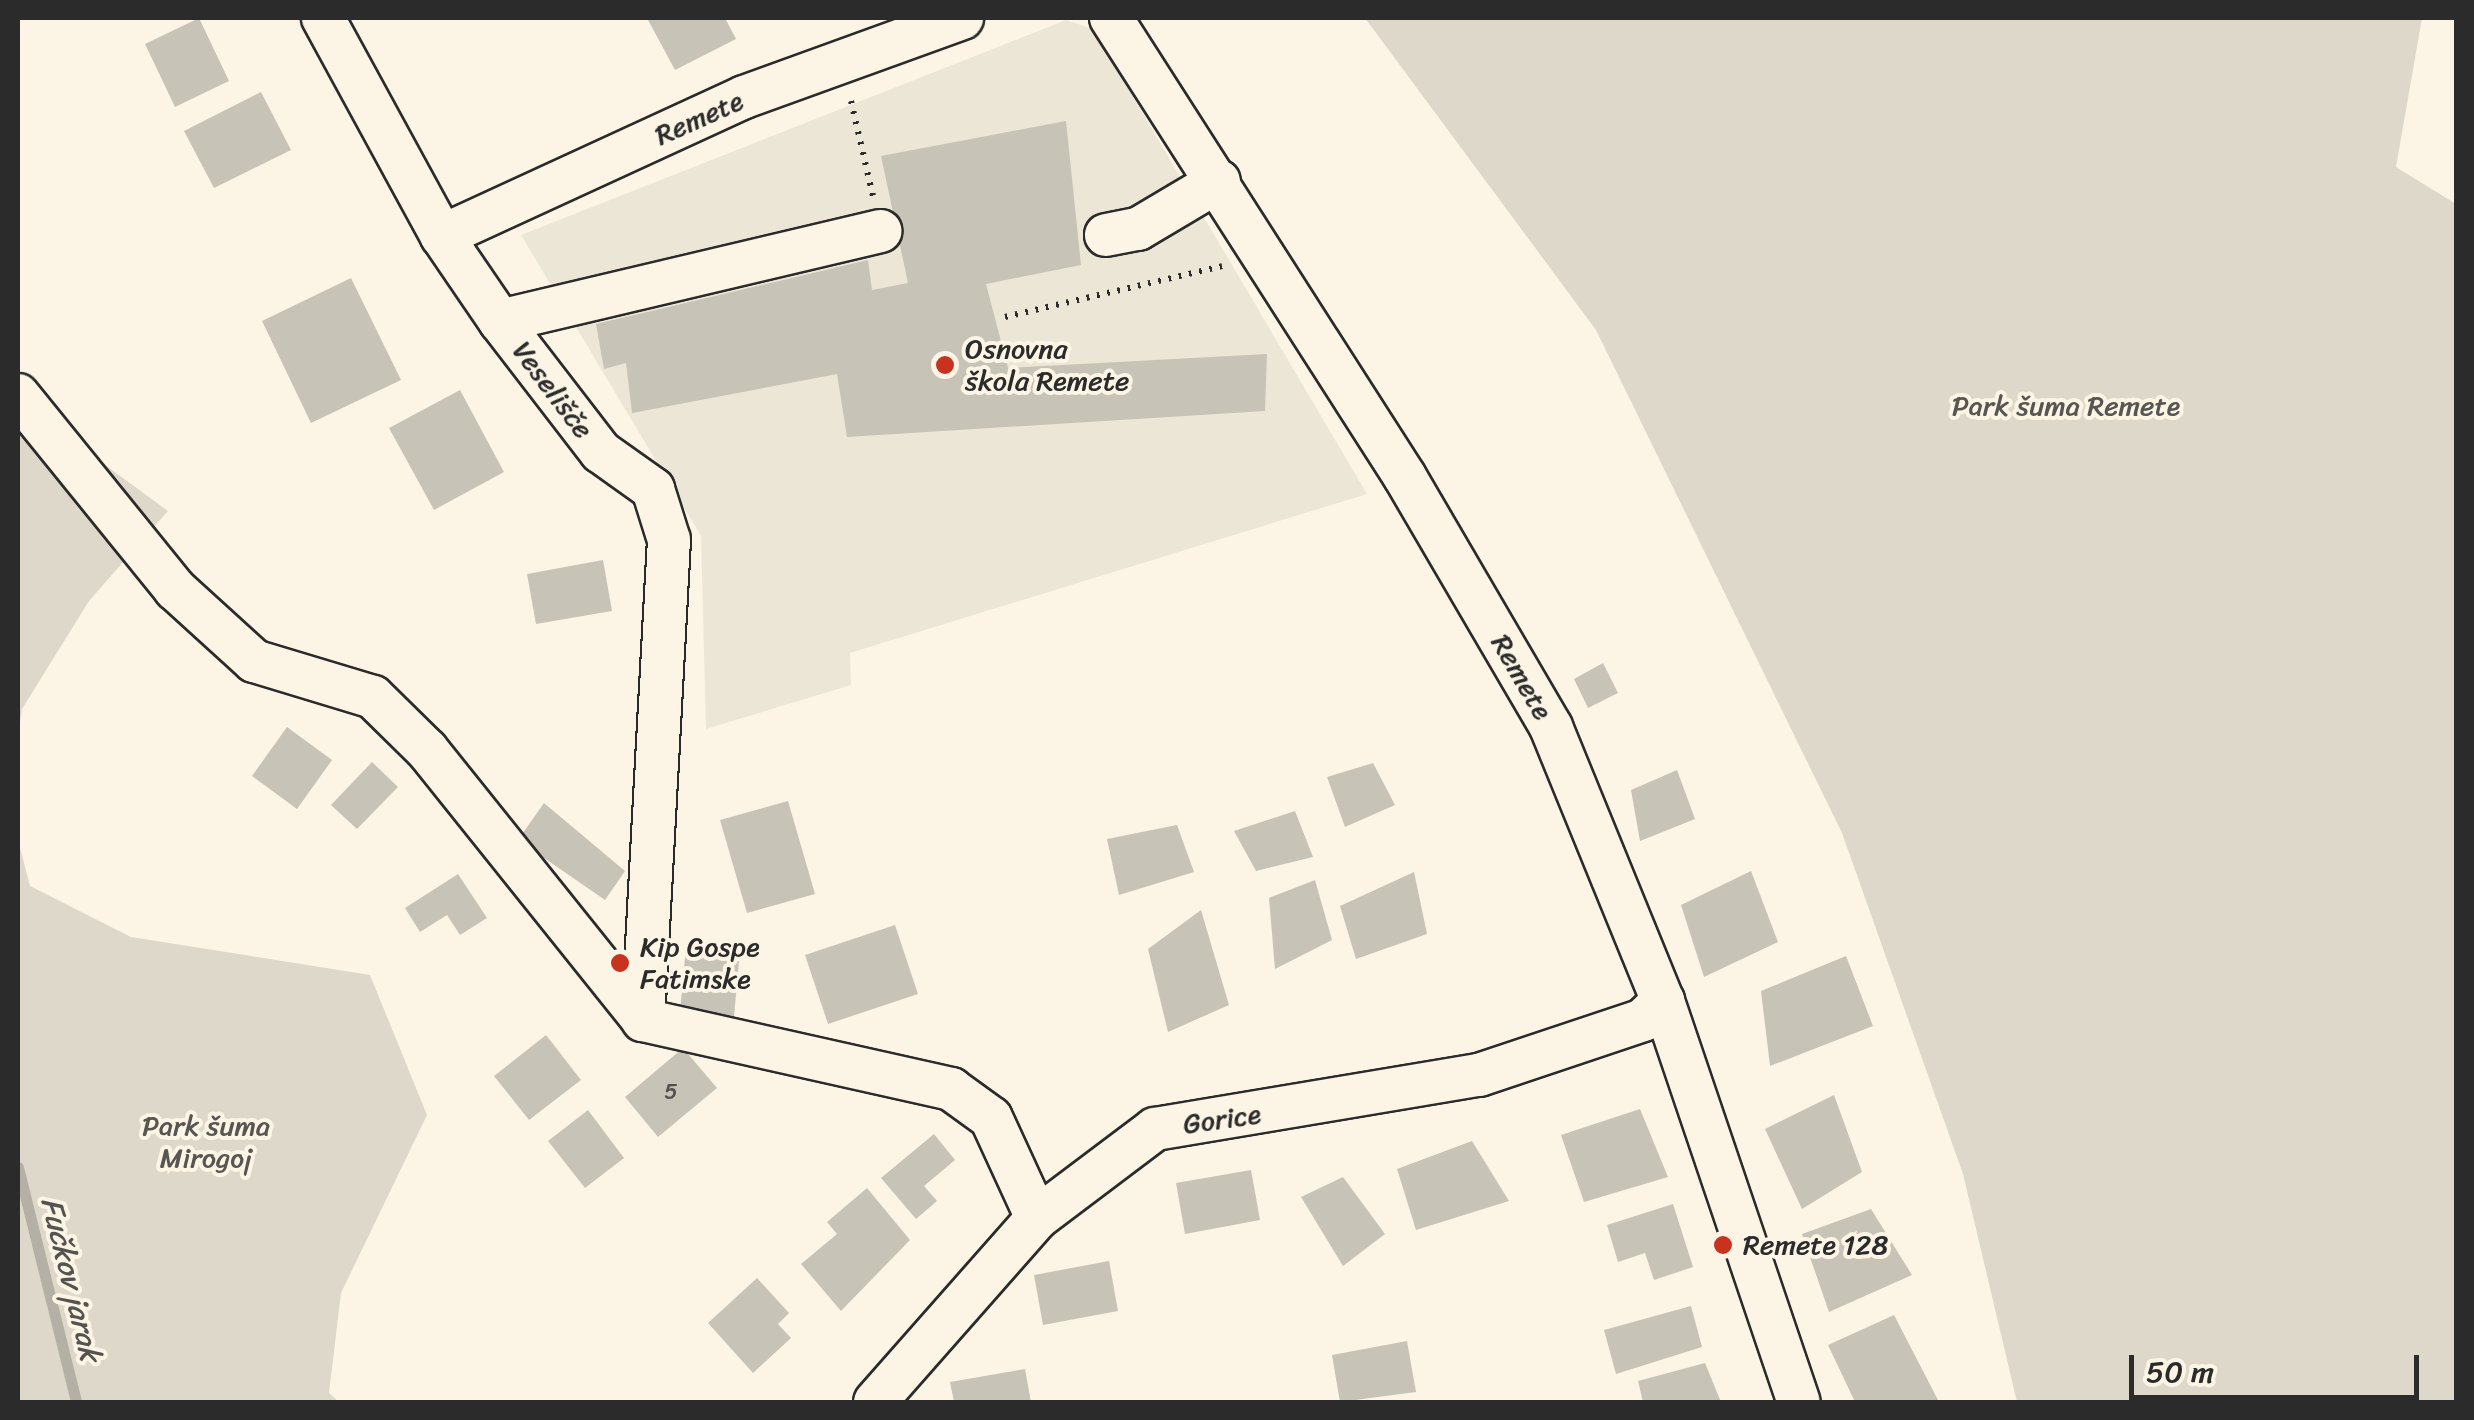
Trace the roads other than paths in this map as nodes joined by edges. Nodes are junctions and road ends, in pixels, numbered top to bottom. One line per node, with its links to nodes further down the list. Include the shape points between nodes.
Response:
1 (324, 18): 7 (street, Veselišče)
2 (962, 18): 7 (street, Remete, via 843,68 744,97)
3 (1111, 18): 4 (street, Remete)
4 (1220, 182): 6 (street, via 1138,229); 10 (street, Remete, via 1552,728)
5 (881, 231): 8 (street)
6 (1106, 235)
7 (442, 236): 8 (street, Veselišče)
8 (500, 321): 11 (street, Veselišče, via 601,452 653,489 669,540)
9 (18, 395): 11 (street, via 175,588 254,661 374,697 427,750)
10 (1663, 1001): 12 (street, Gorice, via 1642,1020 1479,1074 1155,1129); 14 (street, Remete)
11 (643, 1020): 12 (street, via 951,1088 991,1118)
12 (1037, 1218): 13 (street, Gorice)
13 (875, 1402)
14 (1799, 1402)

